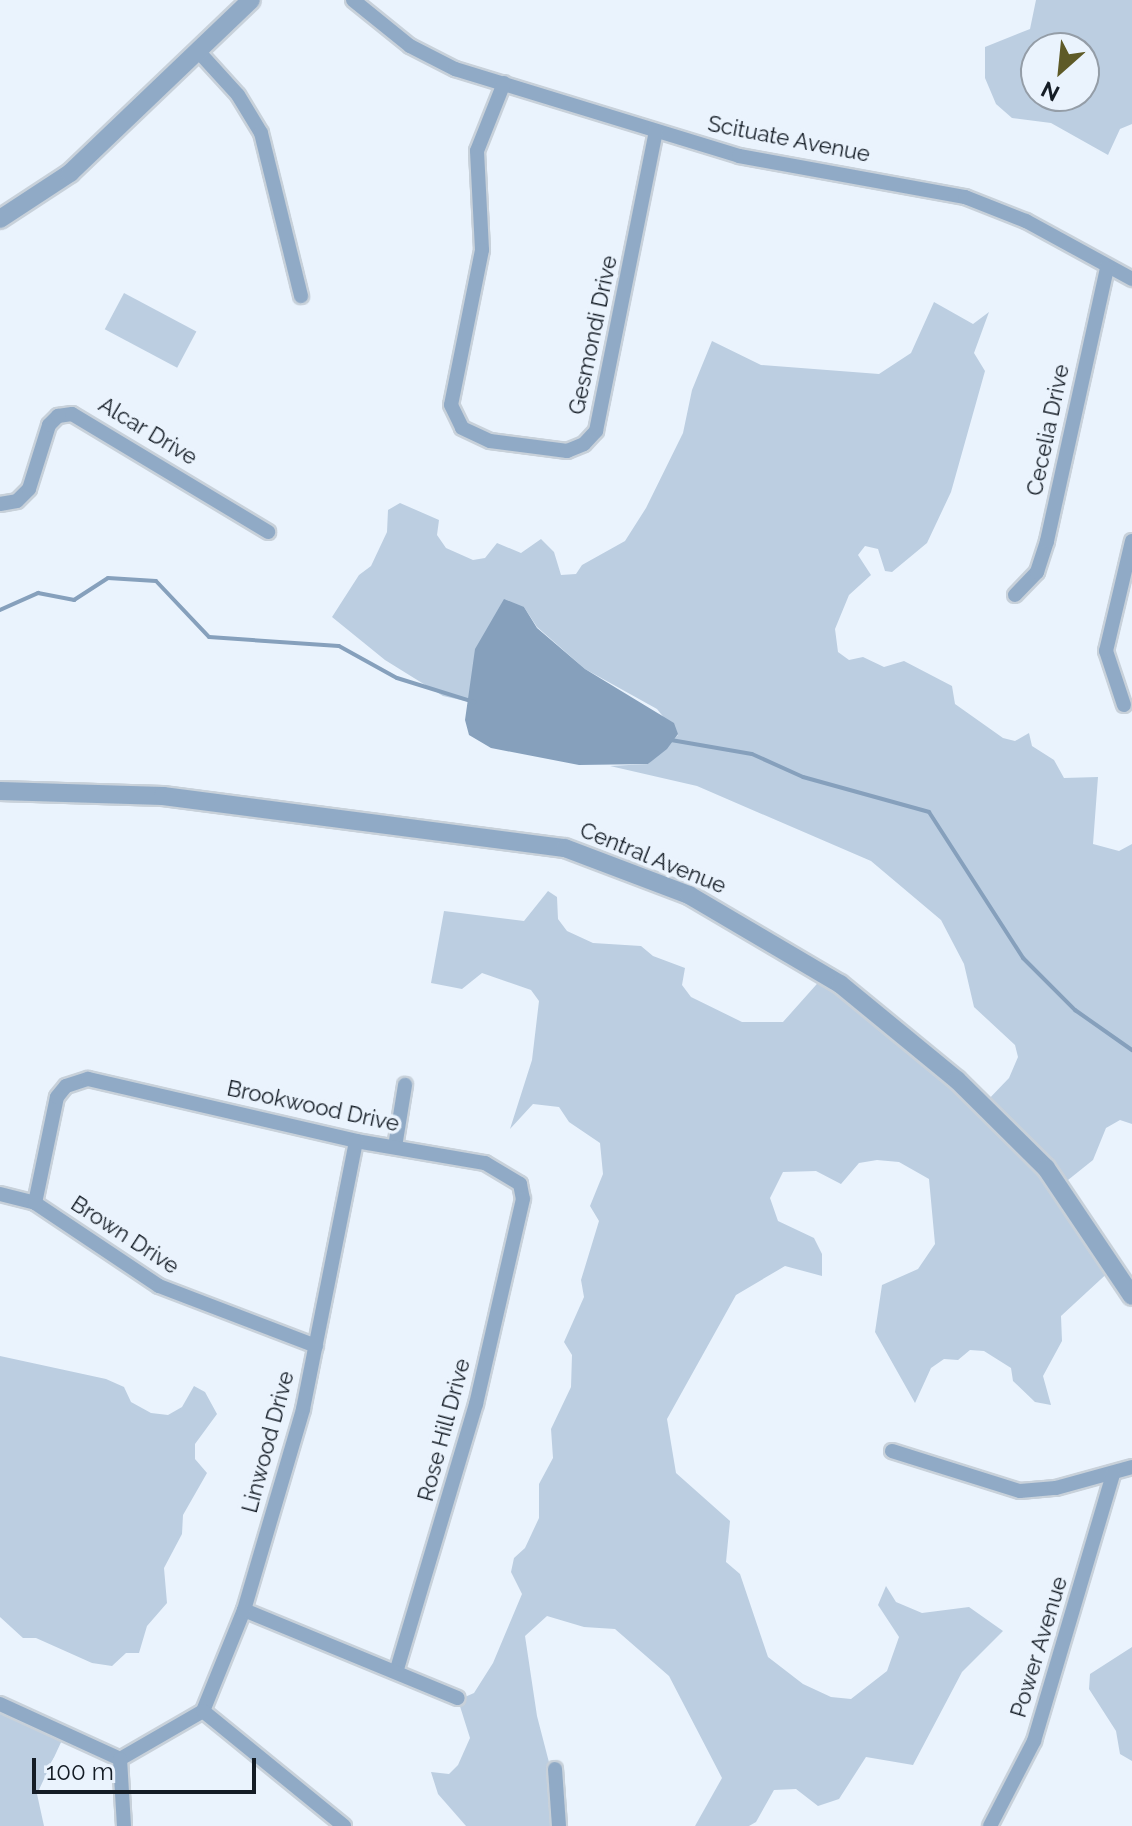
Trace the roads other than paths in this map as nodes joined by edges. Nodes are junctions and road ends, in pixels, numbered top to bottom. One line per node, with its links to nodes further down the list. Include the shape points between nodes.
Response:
1 (251, 0): 3 (street)
2 (353, 0): 4 (street, Scituate Avenue, via 432,58)
3 (198, 51): 6 (street, via 70,173); 9 (street, via 238,95 261,133)
4 (504, 83): 5 (street, Scituate Avenue); 5 (street, Gesmondi Drive, via 477,151 482,250 451,405 462,428 490,441 567,451 596,431)
5 (656, 132): 7 (street, Scituate Avenue, via 739,156 965,197 1026,221)
6 (0, 219)
7 (1107, 267): 8 (street, Scituate Avenue); 13 (street, Cecelia Drive, via 1047,541 1037,572)
8 (1132, 279)
9 (301, 296)
10 (0, 504): 11 (street, Alcar Drive, via 17,501 29,489 49,425 58,416 72,414)
11 (268, 532)
12 (1132, 541): 14 (street, via 1106,651 1106,664)
13 (1015, 595)
14 (1124, 705)
15 (0, 791): 22 (street, Central Avenue, via 177,797 565,848 689,895 840,984 957,1080 1046,1168)
16 (405, 1085): 18 (street)
17 (356, 1141): 18 (street, Brookwood Drive); 21 (street, Brookwood Drive, via 111,1082 76,1082 57,1097); 23 (street, Linwood Drive)
18 (395, 1147): 20 (street, Brookwood Drive, via 501,1170 520,1184)
19 (0, 1194): 21 (street, Brown Drive)
20 (523, 1199): 28 (street, Rose Hill Drive, via 476,1404)
21 (35, 1203): 23 (street, Brown Drive, via 159,1286)
22 (1132, 1296)
23 (316, 1346): 27 (street, Linwood Drive, via 303,1409)
24 (892, 1451): 26 (street, via 1020,1491)
25 (1132, 1467): 26 (street)
26 (1113, 1474): 37 (street, Power Avenue, via 1034,1741)
27 (244, 1610): 28 (street); 31 (street, Linwood Drive)
28 (397, 1669): 29 (street)
29 (458, 1698)
30 (0, 1704): 32 (street)
31 (203, 1711): 32 (street); 35 (street)
32 (120, 1759): 34 (street)
33 (555, 1769): 36 (street)
34 (124, 1826)
35 (344, 1826)
36 (559, 1826)
37 (990, 1826)

